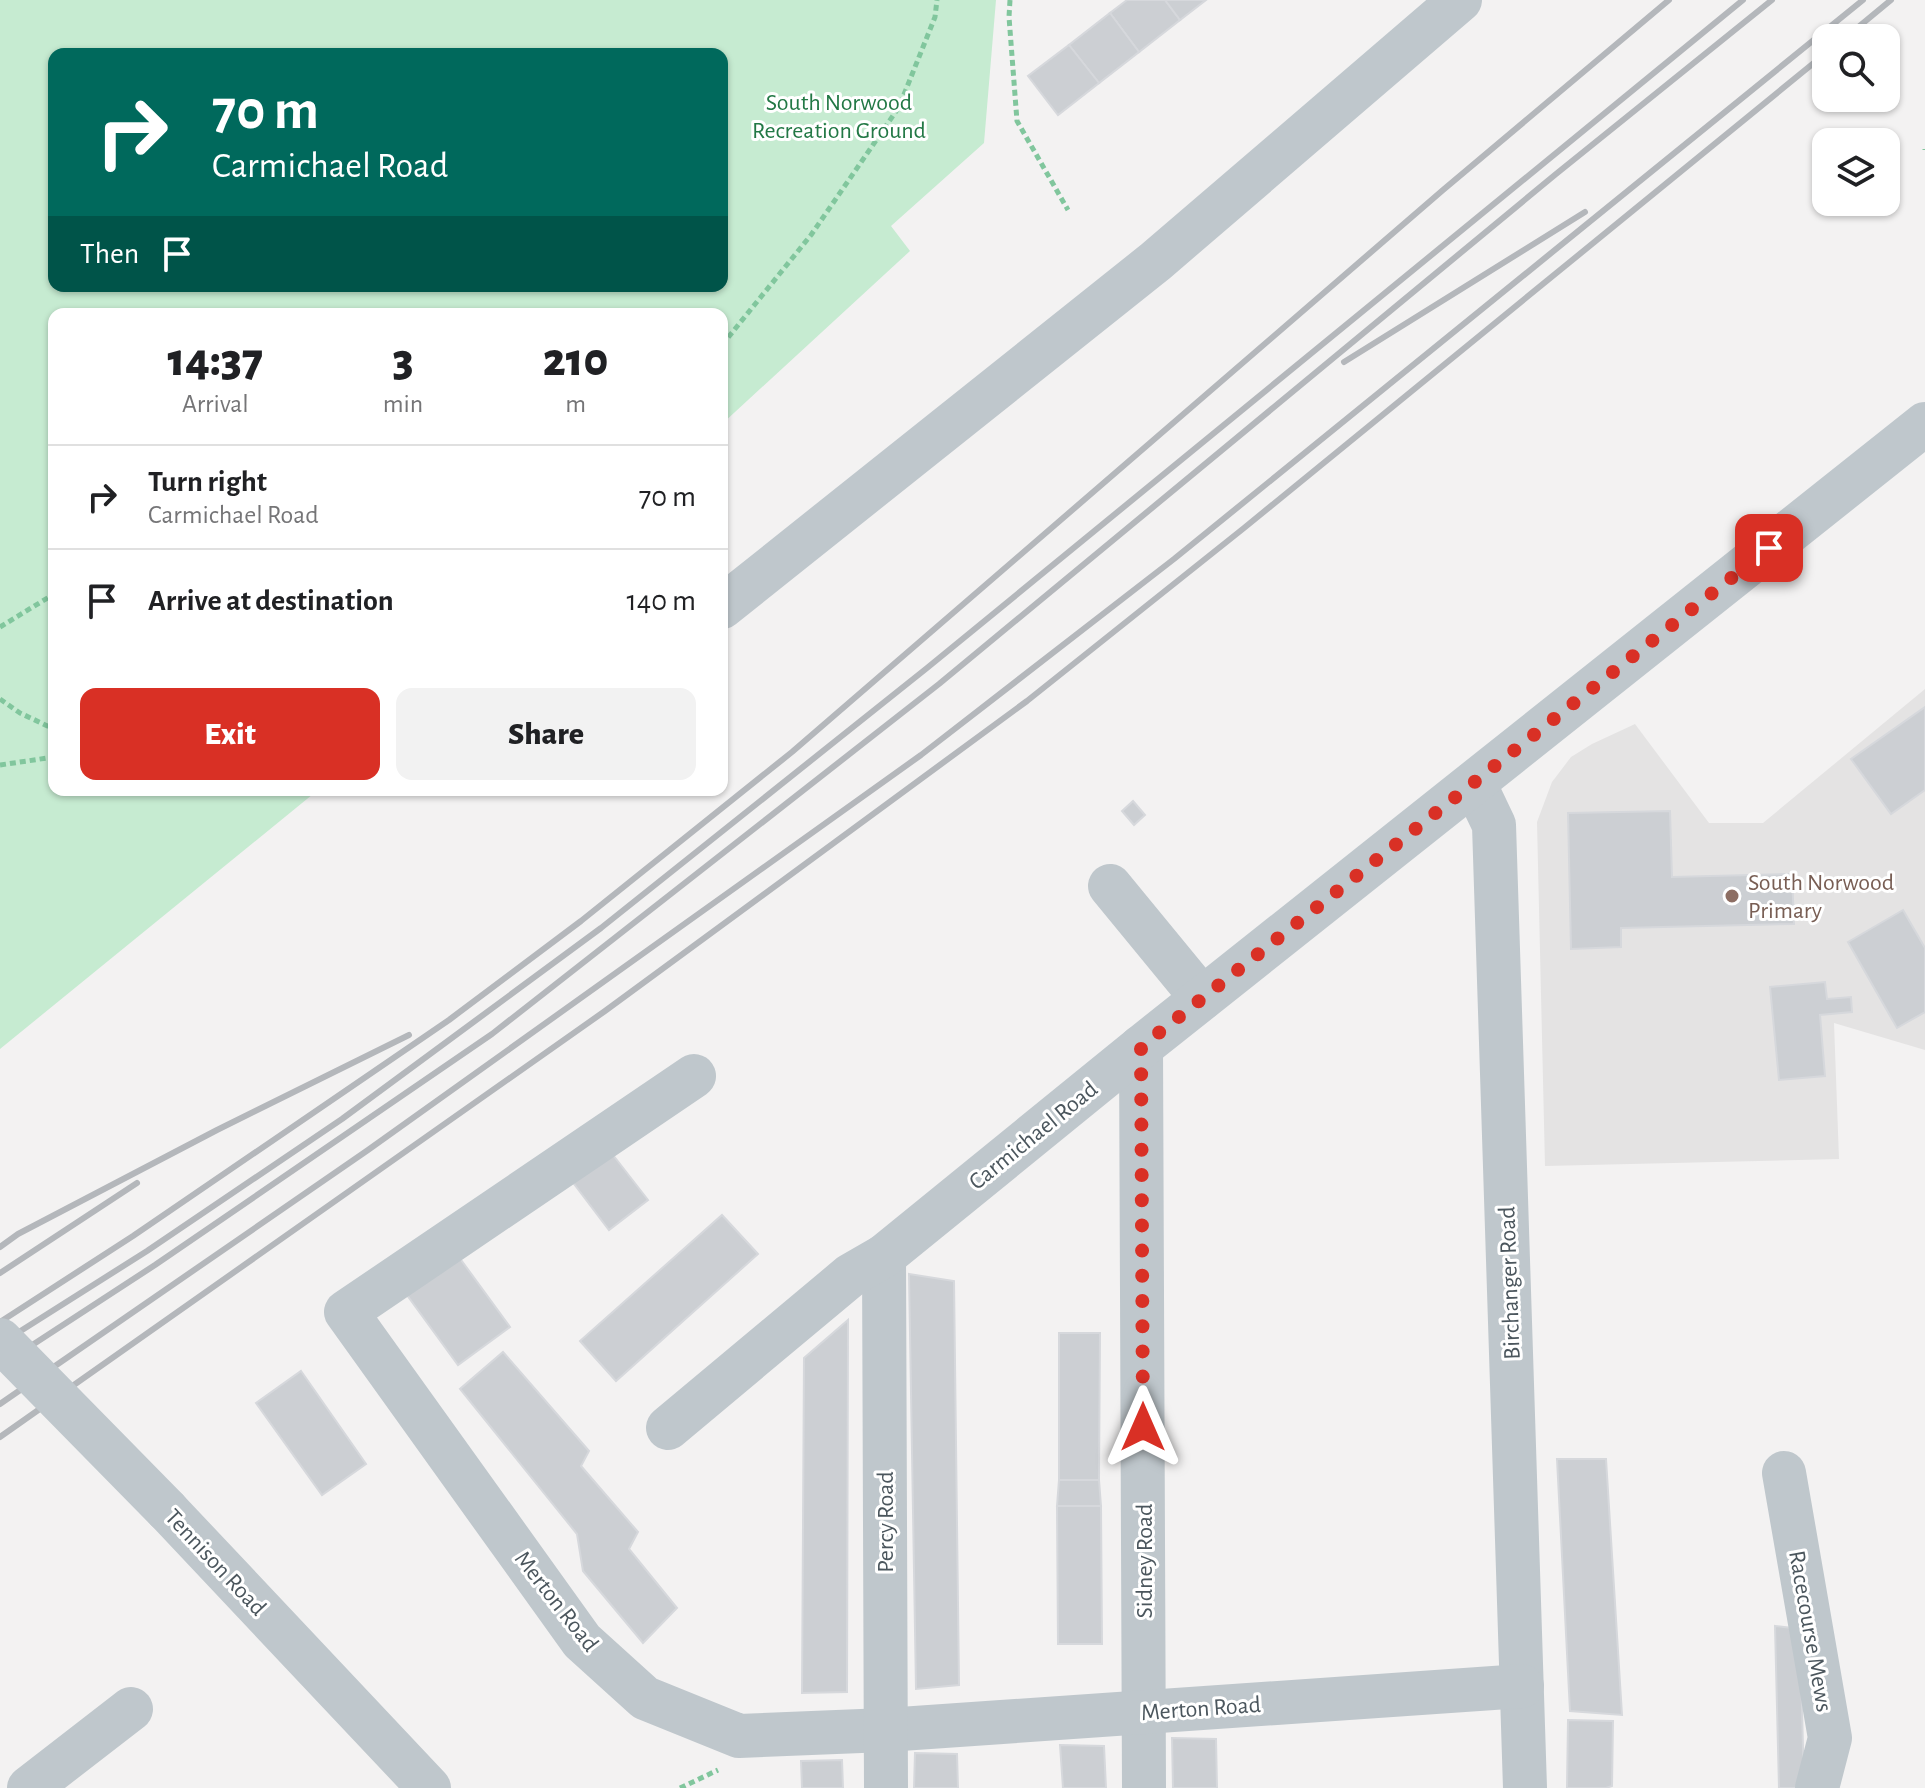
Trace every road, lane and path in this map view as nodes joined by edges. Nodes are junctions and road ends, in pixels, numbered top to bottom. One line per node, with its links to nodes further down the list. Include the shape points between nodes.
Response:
1 (937, 0): 5 (path, via 899,107 811,235)
2 (1010, 0): 4 (path, via 1017,121)
3 (1460, 0): 8 (street, via 1156,261)
4 (1068, 210)
5 (728, 338)
6 (1925, 424): 14 (street, Carmichael Road)
7 (48, 598): 9 (path)
8 (728, 602)
9 (0, 627)
10 (0, 699): 11 (path)
11 (48, 726)
12 (48, 758): 13 (path)
13 (0, 765)
14 (1474, 783): 16 (street, Carmichael Road); 23 (street, Birchanger Road, via 1494,825)
15 (1110, 886): 16 (street)
16 (1202, 998): 17 (street, Carmichael Road)
17 (1141, 1047): 19 (street, Carmichael Road); 25 (street, Sidney Road)
18 (694, 1076): 26 (street, Merton Road, via 346,1312 582,1641 645,1698 739,1736)
19 (884, 1256): 21 (street, Carmichael Road, via 851,1275); 26 (street, Percy Road)
20 (0, 1340): 28 (street, Tennison Road, bridge)
21 (668, 1428)
22 (1784, 1473): 32 (street, Racecourse Mews, via 1830,1738)
23 (1522, 1686): 25 (street, Merton Road); 31 (street, Birchanger Road)
24 (131, 1709): 27 (street)
25 (1145, 1712): 26 (street, Merton Road); 30 (street, Sidney Road)
26 (886, 1730): 29 (street, Percy Road)
27 (29, 1788)
28 (429, 1788)
29 (886, 1788)
30 (1144, 1788)
31 (1525, 1788)
32 (1817, 1788)

